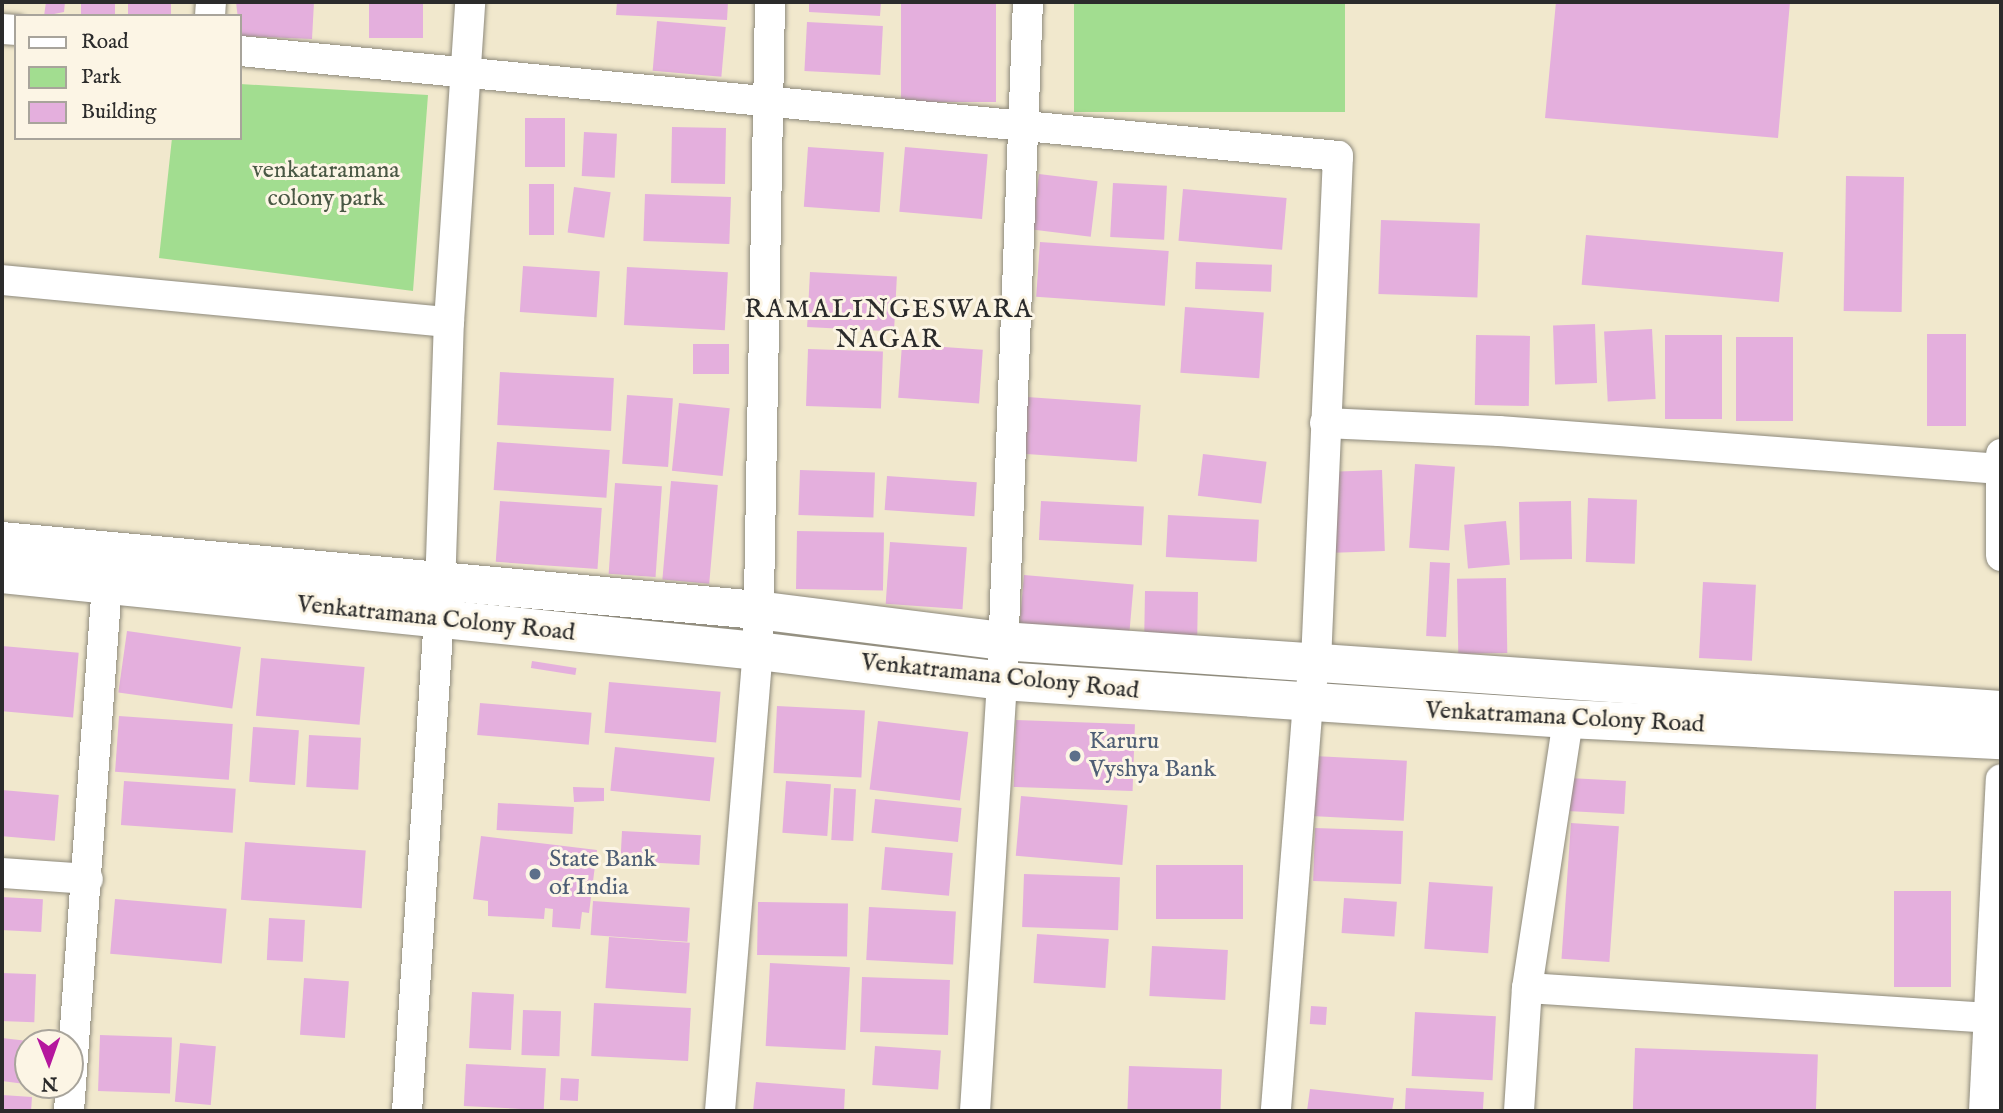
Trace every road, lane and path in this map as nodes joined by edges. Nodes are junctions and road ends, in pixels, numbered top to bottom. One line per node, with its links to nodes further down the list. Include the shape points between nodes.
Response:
1 (470, 2): 5 (street)
2 (770, 2): 6 (street)
3 (1028, 2): 7 (street)
4 (242, 51): 5 (street)
5 (466, 73): 6 (street); 9 (street)
6 (765, 102): 7 (street); 17 (street)
7 (1026, 127): 10 (street, via 1338,156); 19 (street)
8 (2, 280): 9 (street)
9 (449, 322): 15 (street)
10 (1325, 423): 11 (street); 21 (street)
11 (2001, 464): 13 (street)
12 (2, 541): 15 (main road)
13 (2001, 556)
14 (2, 574): 16 (main road, Venkatramana Colony Road)
15 (440, 581): 17 (main road); 18 (street)
16 (107, 584): 18 (main road, Venkatramana Colony Road); 29 (street)
17 (757, 610): 19 (main road); 20 (street)
18 (439, 620): 20 (main road, Venkatramana Colony Road); 33 (street)
19 (1002, 641): 21 (main road); 22 (street)
20 (758, 651): 22 (main road, Venkatramana Colony Road); 34 (street)
21 (1316, 661): 23 (street); 24 (main road)
22 (1002, 681): 23 (main road, Venkatramana Colony Road); 35 (street)
23 (1308, 702): 25 (main road, Venkatramana Colony Road); 36 (street)
24 (2001, 710)
25 (1568, 719): 26 (main road, Venkatramana Colony Road); 30 (street)
26 (2001, 740)
27 (2001, 779): 31 (street)
28 (2, 873): 29 (street)
29 (88, 879): 32 (street)
30 (1527, 988): 31 (street); 37 (street)
31 (1996, 1019): 38 (street)
32 (69, 1111)
33 (407, 1111)
34 (720, 1111)
35 (975, 1111)
36 (1276, 1111)
37 (1520, 1111)
38 (1984, 1111)

